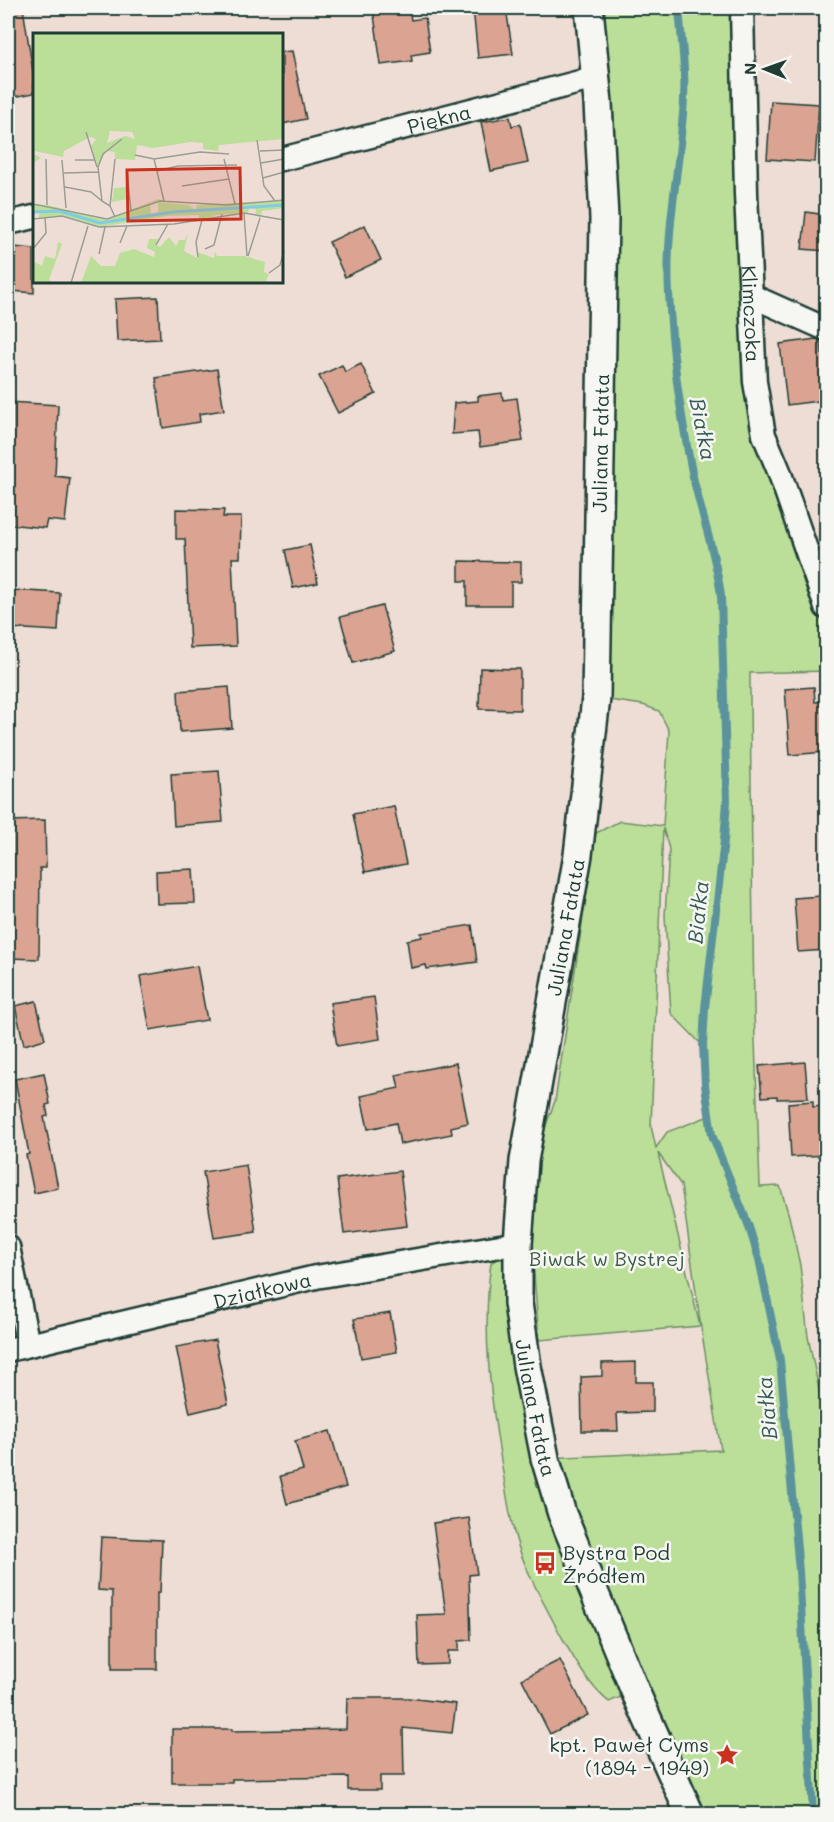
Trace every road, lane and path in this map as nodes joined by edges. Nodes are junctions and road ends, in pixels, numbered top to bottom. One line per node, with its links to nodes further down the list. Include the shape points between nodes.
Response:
1 (589, 8): 3 (street, Juliana Fałata)
2 (742, 8): 7 (street, Klimczoka)
3 (595, 78): 4 (street, Piękna); 10 (street, Juliana Fałata, via 604,218 596,698 578,855 524,1161)
4 (284, 158)
5 (33, 217): 6 (street)
6 (8, 223)
7 (752, 296): 8 (street); 9 (street, Klimczoka, via 755,382 764,435)
8 (826, 329)
9 (826, 607)
10 (518, 1243): 12 (street, Działkowa, via 316,1277); 13 (street, Juliana Fałata, via 518,1303 545,1458 574,1546)
11 (8, 1247): 12 (street)
12 (18, 1348)
13 (690, 1815)

